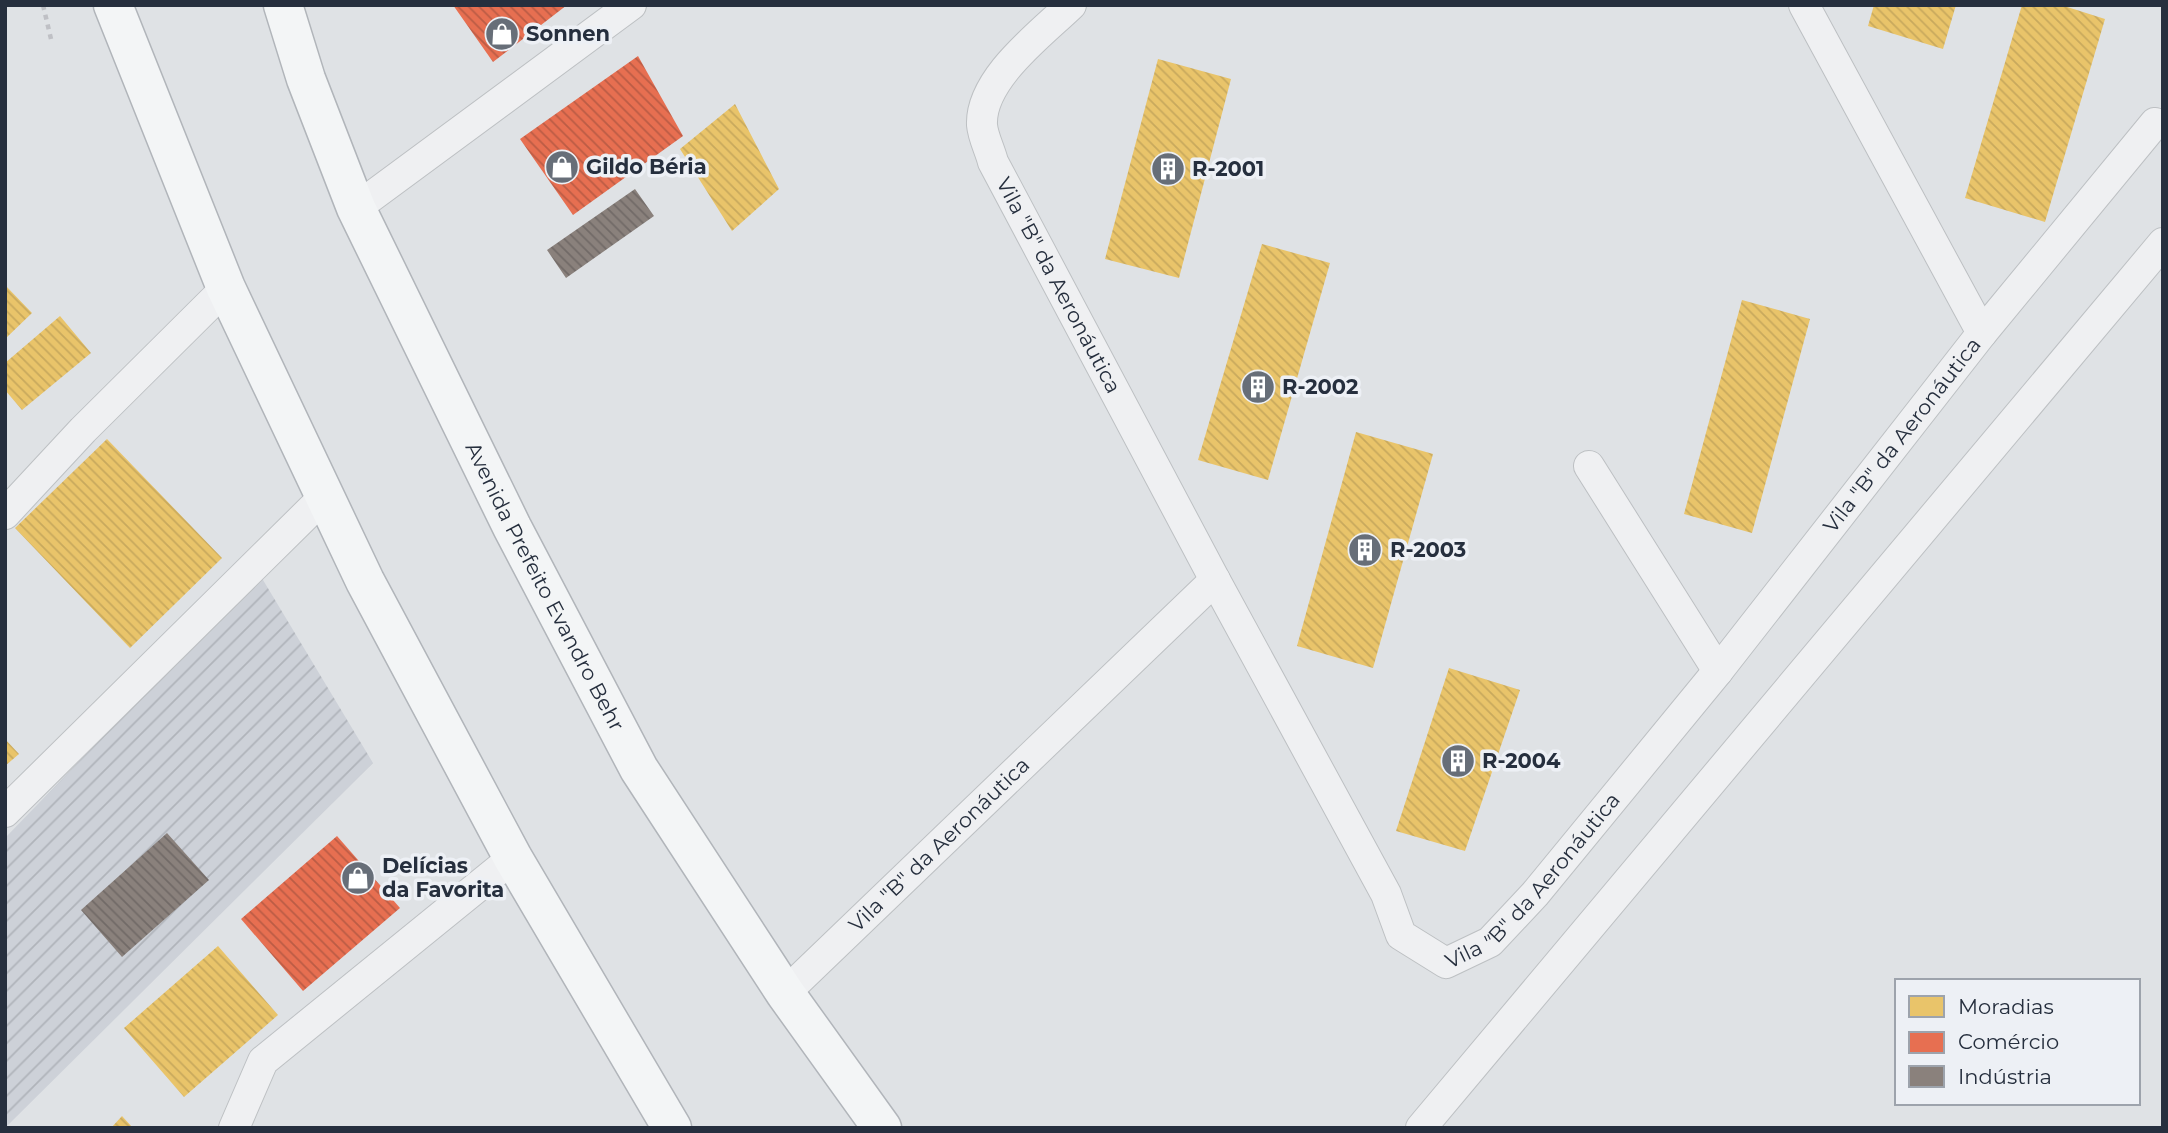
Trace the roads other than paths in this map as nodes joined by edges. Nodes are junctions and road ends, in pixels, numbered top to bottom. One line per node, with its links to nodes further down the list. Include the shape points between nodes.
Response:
1 (113, 5): 9 (highway)
2 (283, 5): 7 (highway, Avenida Prefeito Evandro Behr)
3 (631, 5): 7 (lane)
4 (1071, 5): 14 (lane, Vila "B" da Aeronáutica, via 1009,65 988,93 982,124 993,162)
5 (1804, 5): 10 (lane, Vila "B" da Aeronáutica)
6 (2155, 123): 10 (lane, Vila "B" da Aeronáutica)
7 (356, 208): 18 (highway, Avenida Prefeito Evandro Behr, via 512,527 639,769)
8 (2163, 243): 22 (lane)
9 (226, 288): 12 (highway); 13 (lane)
10 (1982, 333): 15 (lane, Vila "B" da Aeronáutica)
11 (1589, 466): 15 (lane)
12 (324, 497): 16 (lane); 17 (highway)
13 (5, 514)
14 (1215, 580): 15 (lane, Vila "B" da Aeronáutica, via 1387,894 1401,935 1446,963 1490,942); 18 (lane, Vila "B" da Aeronáutica)
15 (1718, 671)
16 (5, 812)
17 (513, 858): 19 (lane, via 263,1061); 20 (highway)
18 (786, 993): 21 (highway, Avenida Prefeito Evandro Behr)
19 (234, 1128)
20 (672, 1128)
21 (882, 1128)
22 (1421, 1128)

